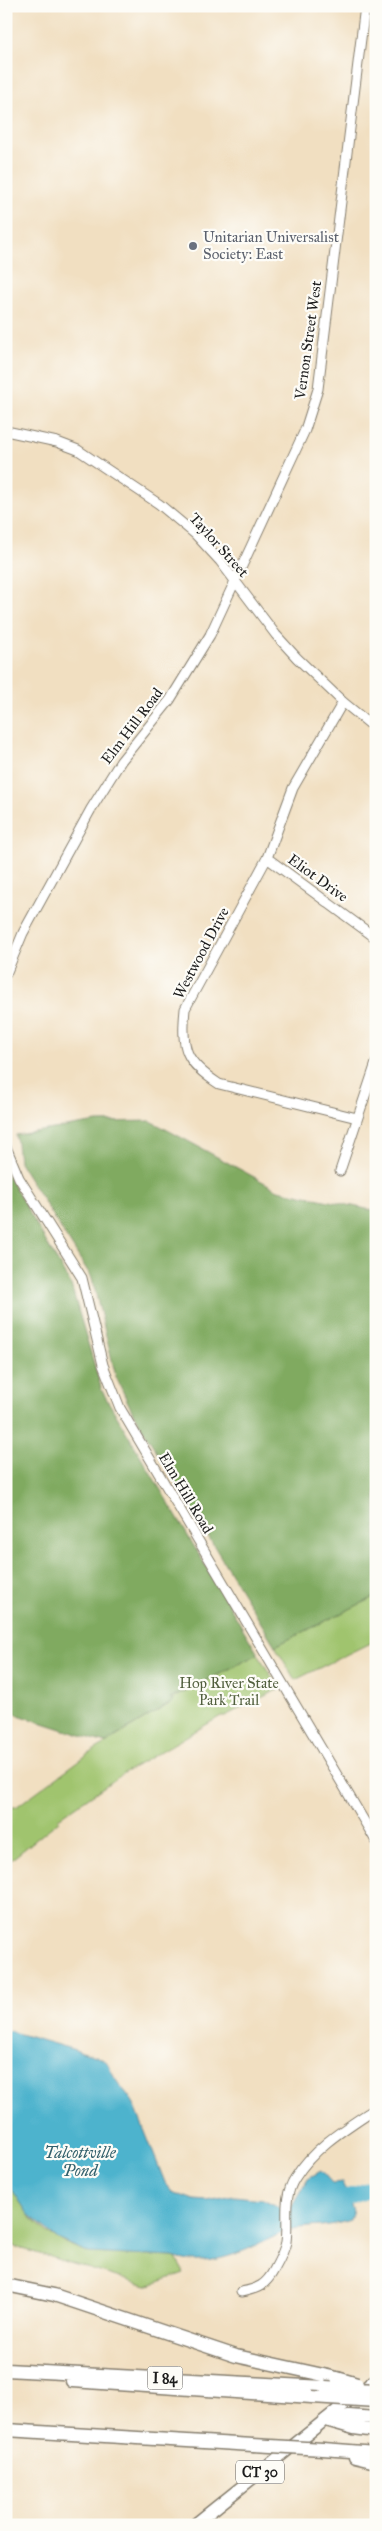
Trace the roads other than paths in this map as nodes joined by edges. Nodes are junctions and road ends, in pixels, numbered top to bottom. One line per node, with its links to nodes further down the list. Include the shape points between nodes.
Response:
1 (365, 6): 3 (street, Vernon Street West, via 318,389 305,430)
2 (6, 431): 4 (street, Taylor Street, via 57,442 102,465 159,504 195,534)
3 (275, 491): 4 (street, Elm Hill Road)
4 (235, 581): 5 (street, Taylor Street, via 282,641); 9 (street, Elm Hill Road, via 194,664 90,809 23,933)
5 (343, 702): 6 (street, Taylor Street); 7 (street, Westwood Drive, via 293,788)
6 (376, 729)
7 (268, 858): 8 (street, Eliot Drive); 11 (street, Westwood Drive, via 185,1009 182,1034 187,1053 200,1071 219,1084)
8 (376, 938)
9 (6, 974)
10 (376, 1063): 11 (street)
11 (357, 1118): 13 (street)
12 (6, 1147): 14 (street, Elm Hill Road, via 19,1178 82,1278 103,1365 120,1408)
13 (340, 1171)
14 (376, 1841)
15 (376, 2108): 17 (street, via 310,2157 290,2187 281,2257 270,2278 258,2289)
16 (6, 2285): 20 (highway, bridge, via 54,2296 236,2356 337,2378)
17 (241, 2292)
18 (6, 2370): 20 (highway, I 84, bridge)
19 (6, 2377): 20 (highway, bridge, via 312,2397)
20 (375, 2390): 22 (main road, CT 30)
21 (376, 2418): 22 (highway, via 349,2416)
22 (326, 2420): 24 (highway); 28 (main road, CT 30)
23 (6, 2430): 25 (highway, bridge)
24 (376, 2430)
25 (325, 2449): 26 (highway); 27 (highway)
26 (376, 2453)
27 (376, 2462)
28 (194, 2525)

